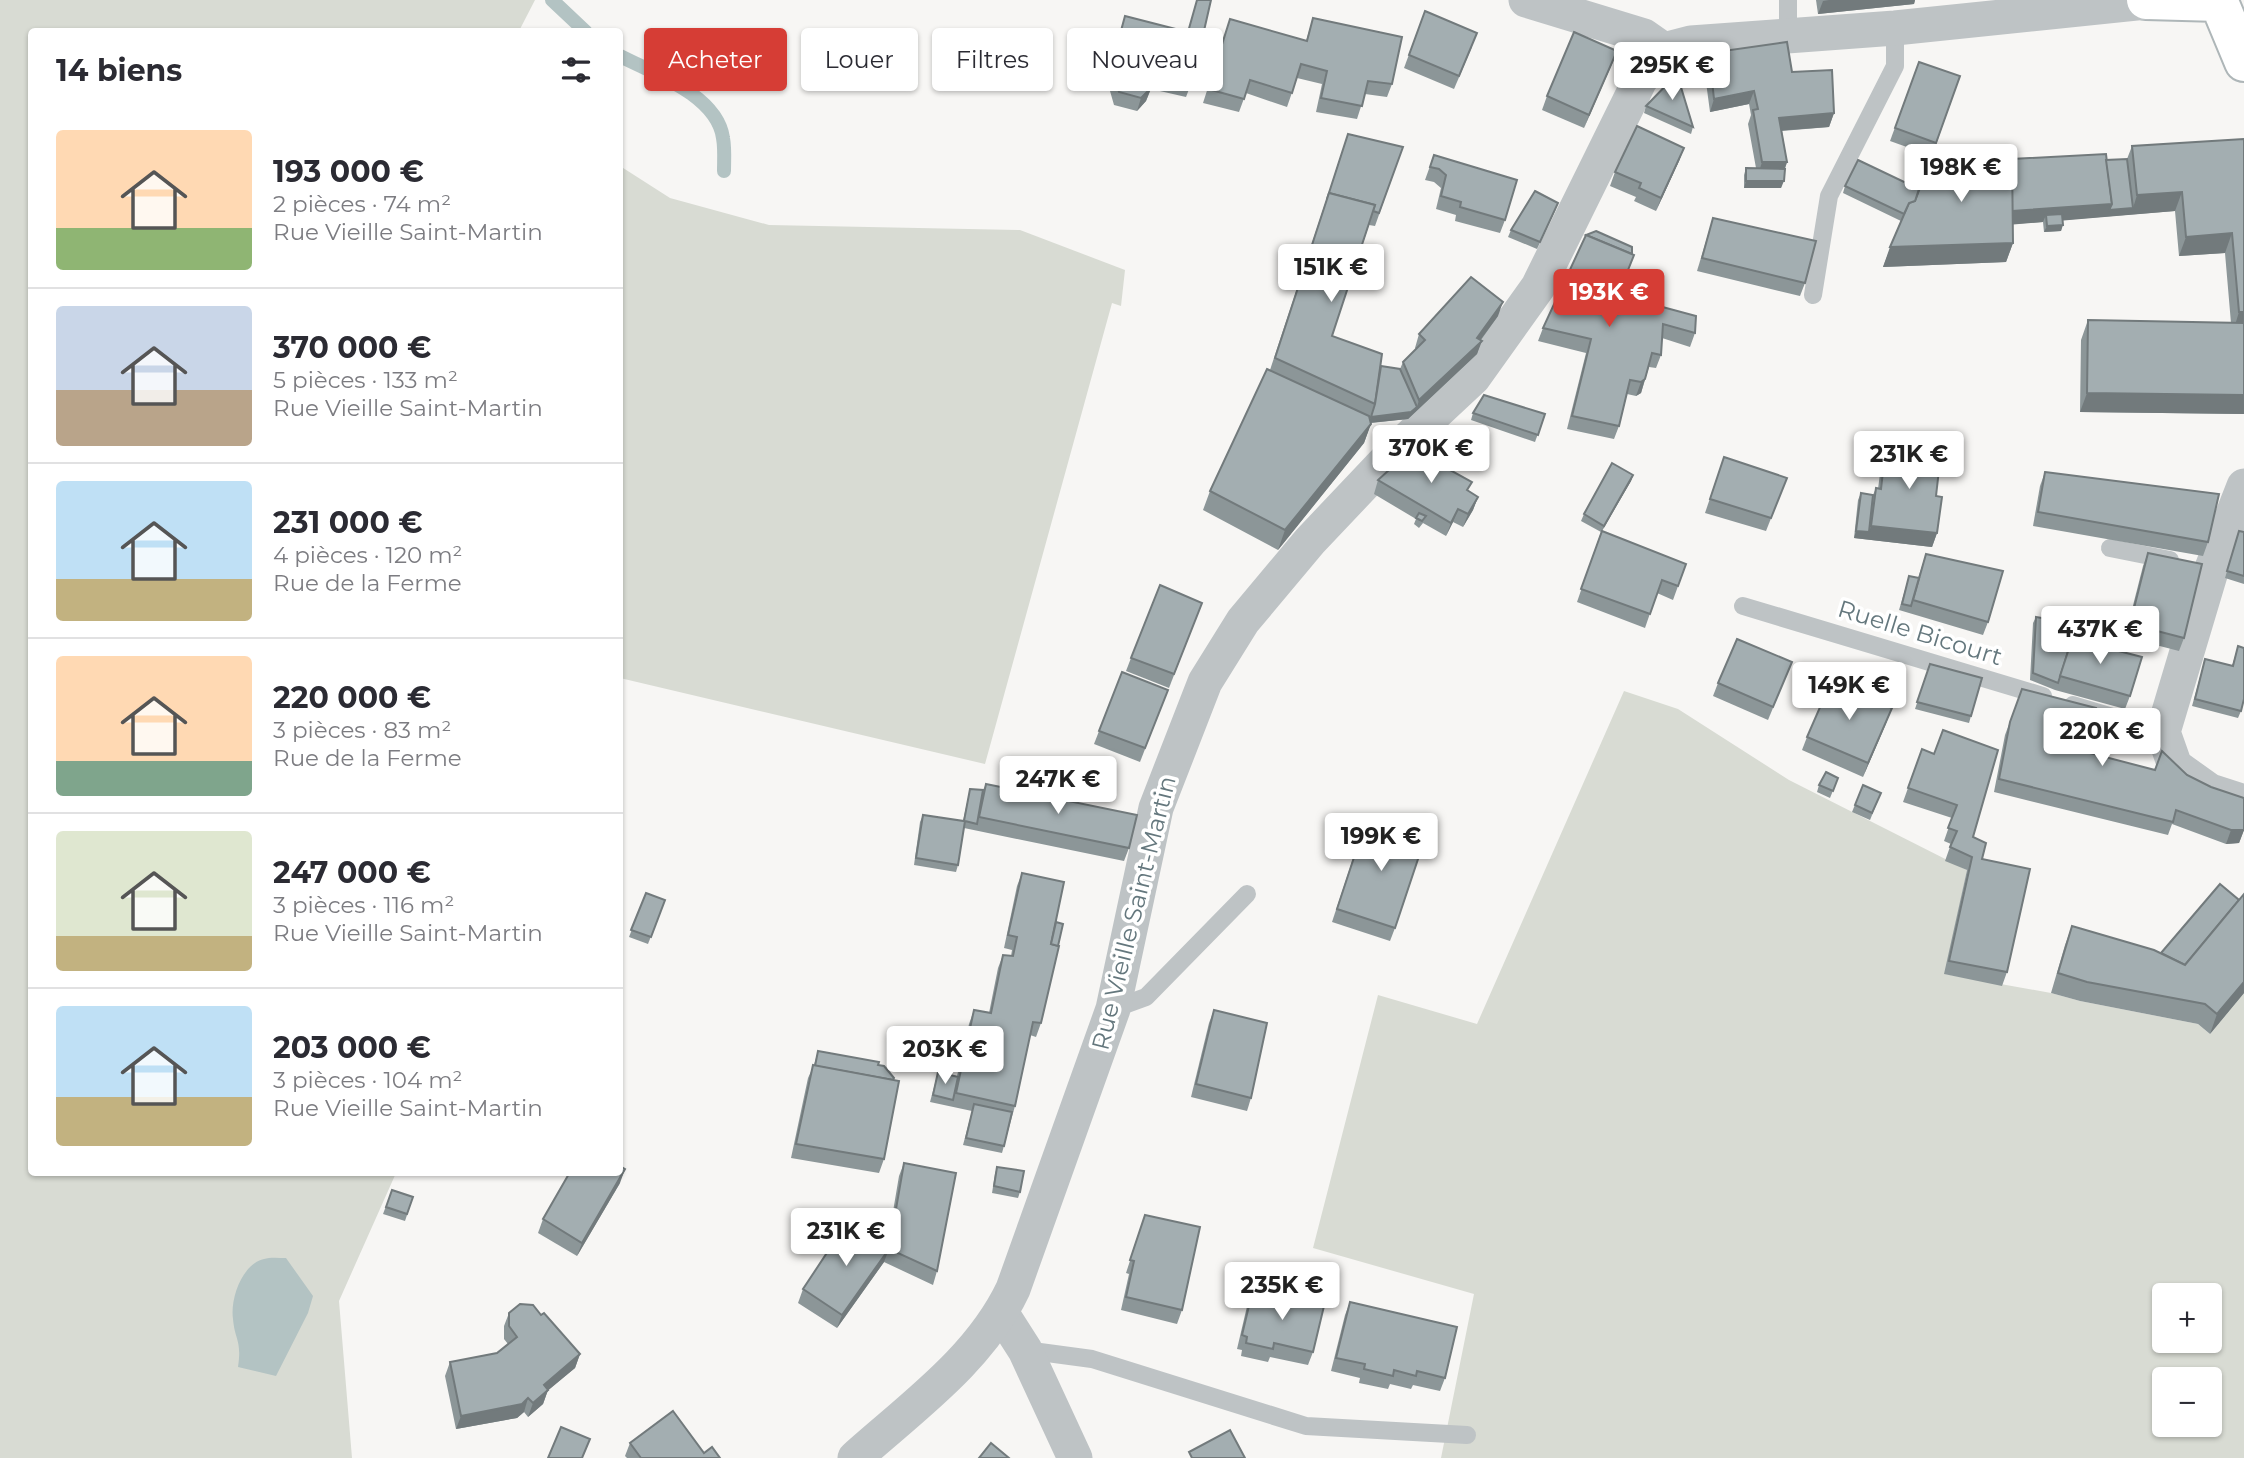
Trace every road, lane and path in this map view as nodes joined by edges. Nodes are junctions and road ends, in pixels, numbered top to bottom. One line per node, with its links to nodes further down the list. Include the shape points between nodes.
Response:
1 (1526, 0): 7 (street, via 1644,36)
2 (1788, 0): 6 (lane)
3 (2146, 1): 4 (street); 5 (street)
4 (2222, 1): 8 (street)
5 (1895, 28): 6 (street); 9 (lane, via 1895,66 1829,196)
6 (1788, 34): 7 (street)
7 (1664, 50): 17 (street, Rue Vieille Saint-Martin, via 1640,80 1538,287 1473,378 1399,447 1310,541 1243,621 1205,682 1156,808)
8 (2244, 62)
9 (1812, 295)
10 (2244, 486): 12 (street)
11 (2110, 548): 12 (lane)
12 (2199, 566): 14 (street)
13 (1743, 606): 14 (lane, Ruelle Bicourt)
14 (2163, 732): 15 (street, via 2175,766 2210,791)
15 (2244, 802)
16 (1247, 894): 17 (lane, via 1146,997)
17 (1113, 1009): 18 (street, Rue Vieille Saint-Martin)
18 (1002, 1314): 19 (street); 21 (street, Rue Vieille Saint-Martin, via 974,1351)
19 (1025, 1350): 20 (lane, via 1092,1359 1306,1426); 22 (street)
20 (1467, 1434)
21 (855, 1458)
22 (1074, 1458)

